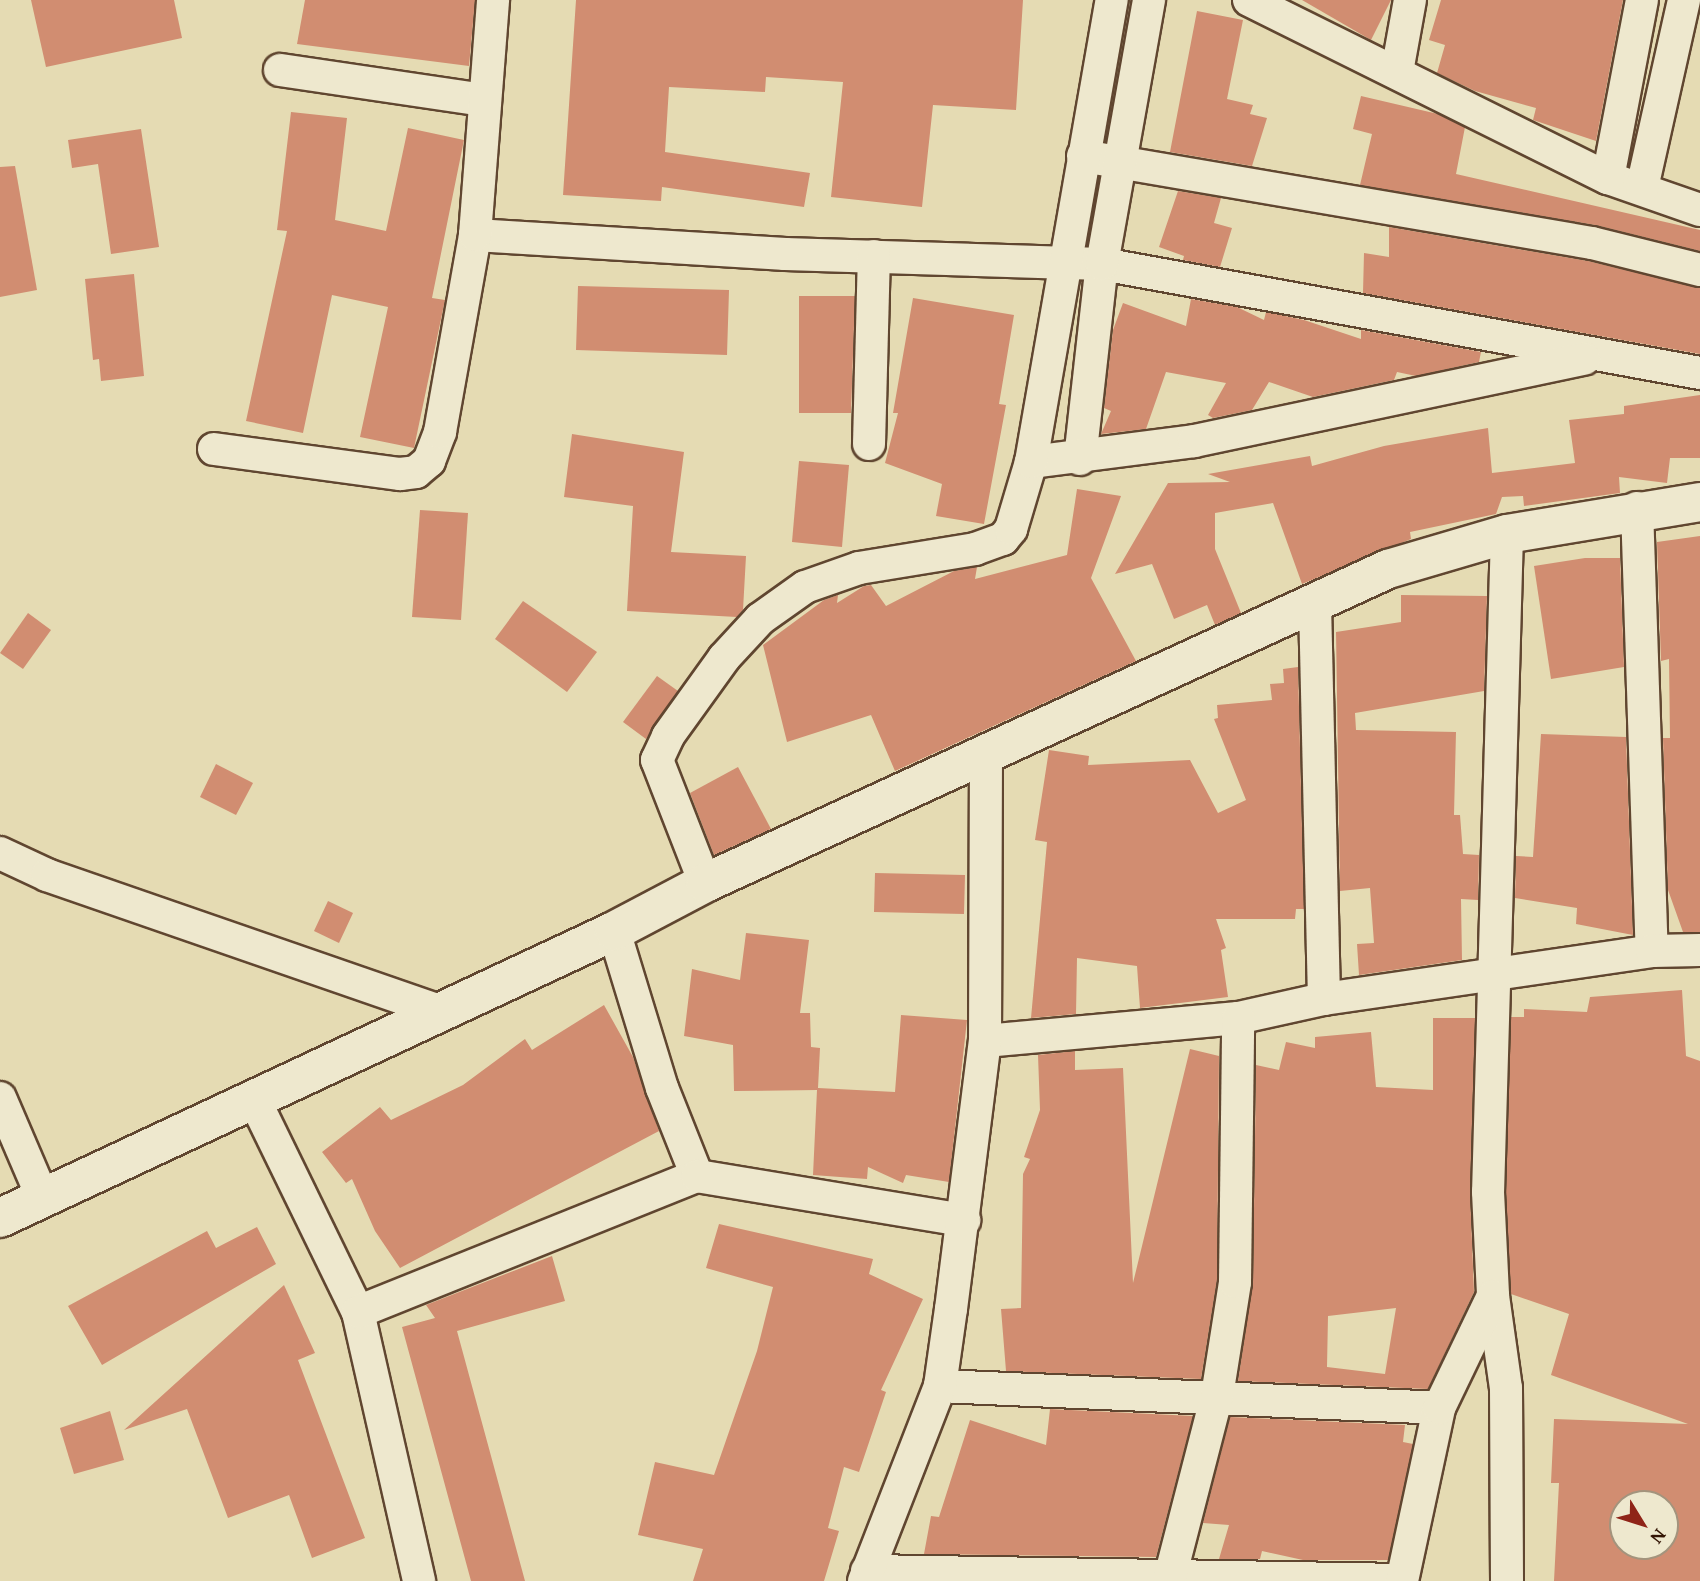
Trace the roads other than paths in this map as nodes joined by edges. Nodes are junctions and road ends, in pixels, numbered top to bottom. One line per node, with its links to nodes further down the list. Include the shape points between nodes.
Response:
1 (493, 0): 10 (street)
2 (1112, 0): 11 (street)
3 (1149, 0): 12 (street)
4 (1249, 0): 9 (street)
5 (1410, 0): 9 (street)
6 (1642, 0): 13 (street)
7 (1684, 0): 14 (street)
8 (280, 70): 10 (street)
9 (1397, 72): 13 (street)
10 (484, 100): 16 (street)
11 (1083, 156): 12 (street); 18 (street)
12 (1122, 161): 19 (street); 20 (street, via 1592,243)
13 (1608, 178): 14 (street)
14 (1642, 188): 15 (street)
15 (1700, 210)
16 (475, 235): 17 (street); 24 (street, via 440,432 425,468 400,474)
17 (874, 256): 18 (street); 23 (street)
18 (1064, 259): 19 (street); 26 (street)
19 (1102, 264): 21 (street); 25 (street)
20 (1700, 270)
21 (1596, 357): 22 (street); 25 (street, via 1409,400)
22 (1700, 373)
23 (869, 444)
24 (214, 449)
25 (1080, 459): 26 (street)
26 (1031, 462): 33 (street, via 1014,521 1003,539 825,578 760,619 724,658 657,760)
27 (1700, 502): 28 (street)
28 (1637, 508): 29 (street); 36 (street)
29 (1507, 534): 30 (street, via 1388,569); 37 (street)
30 (1315, 603): 31 (street); 38 (street)
31 (986, 754): 33 (street); 41 (street)
32 (0, 853): 39 (street, via 47,875)
33 (705, 883): 34 (street)
34 (614, 931): 39 (street); 44 (street, via 662,1088)
35 (1700, 950): 36 (street)
36 (1652, 951): 37 (street)
37 (1496, 975): 38 (street); 48 (street, via 1488,1192)
38 (1324, 999): 40 (street)
39 (436, 1010): 43 (street)
40 (1238, 1018): 41 (street); 51 (street, via 1235,1282)
41 (985, 1041): 47 (street)
42 (0, 1098): 45 (street)
43 (254, 1099): 45 (street); 49 (street)
44 (698, 1176): 47 (street); 49 (street)
45 (42, 1196): 46 (street)
46 (0, 1218)
47 (964, 1220): 50 (street)
48 (1493, 1296): 52 (street); 57 (street, via 1506,1388)
49 (358, 1312): 55 (street)
50 (940, 1386): 51 (street); 53 (street)
51 (1217, 1396): 52 (street); 56 (street)
52 (1438, 1408): 54 (street)
53 (866, 1576): 56 (street)
54 (1402, 1580): 56 (street)
55 (419, 1581)
56 (1170, 1581)
57 (1507, 1581)

